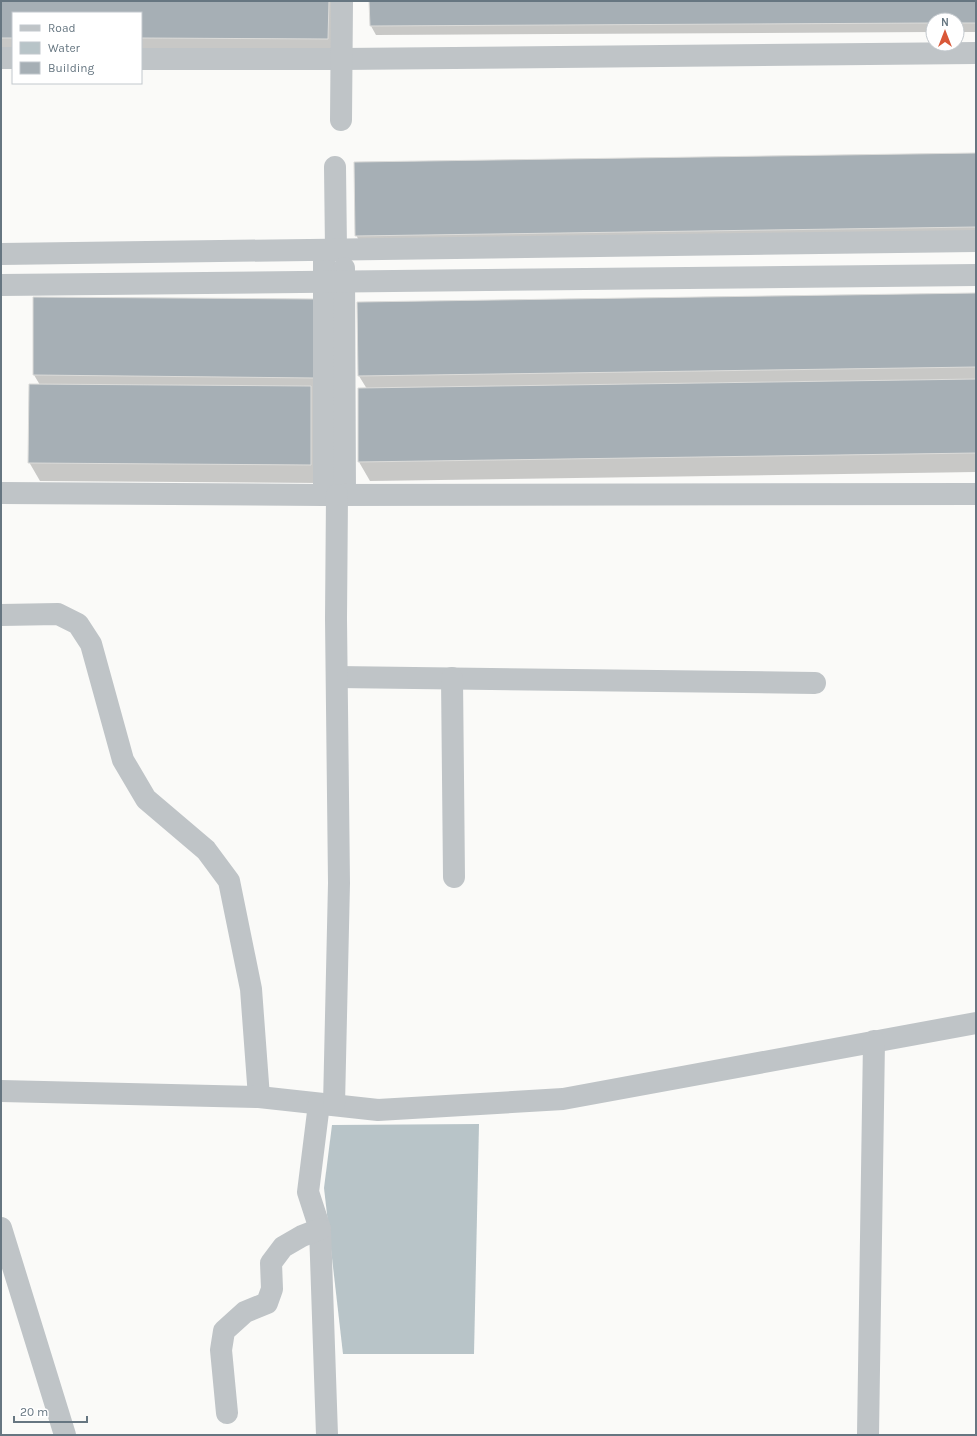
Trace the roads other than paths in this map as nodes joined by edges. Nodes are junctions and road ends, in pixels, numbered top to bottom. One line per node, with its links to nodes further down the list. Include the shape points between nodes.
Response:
1 (342, 1): 6 (street)
2 (976, 53): 6 (street)
3 (1, 58): 4 (street)
4 (12, 58)
5 (142, 59): 6 (street)
6 (341, 59): 7 (street)
7 (341, 120)
8 (335, 167): 10 (street)
9 (976, 241): 10 (street)
10 (335, 250): 11 (street); 13 (street)
11 (1, 254)
12 (976, 275): 13 (street)
13 (334, 282): 14 (street); 17 (street)
14 (1, 285)
15 (1, 493): 17 (street)
16 (976, 494): 17 (street)
17 (335, 495): 19 (street)
18 (1, 615): 26 (street, via 58,614 78,624 91,644 123,760 146,800 206,850 229,881 251,989)
19 (337, 677): 20 (street); 27 (street, via 339,883)
20 (452, 678): 21 (street); 22 (street)
21 (815, 683)
22 (454, 877)
23 (976, 1023): 24 (street)
24 (874, 1041): 27 (street, via 563,1099 378,1110); 33 (street)
25 (1, 1091): 26 (street)
26 (259, 1097): 27 (street)
27 (327, 1105): 29 (street, via 308,1192)
28 (1, 1228): 31 (street)
29 (320, 1230): 30 (street, via 302,1236 283,1247 271,1263 272,1288 267,1303 245,1312 224,1331 221,1350); 32 (street)
30 (227, 1413)
31 (65, 1435)
32 (327, 1435)
33 (868, 1435)

